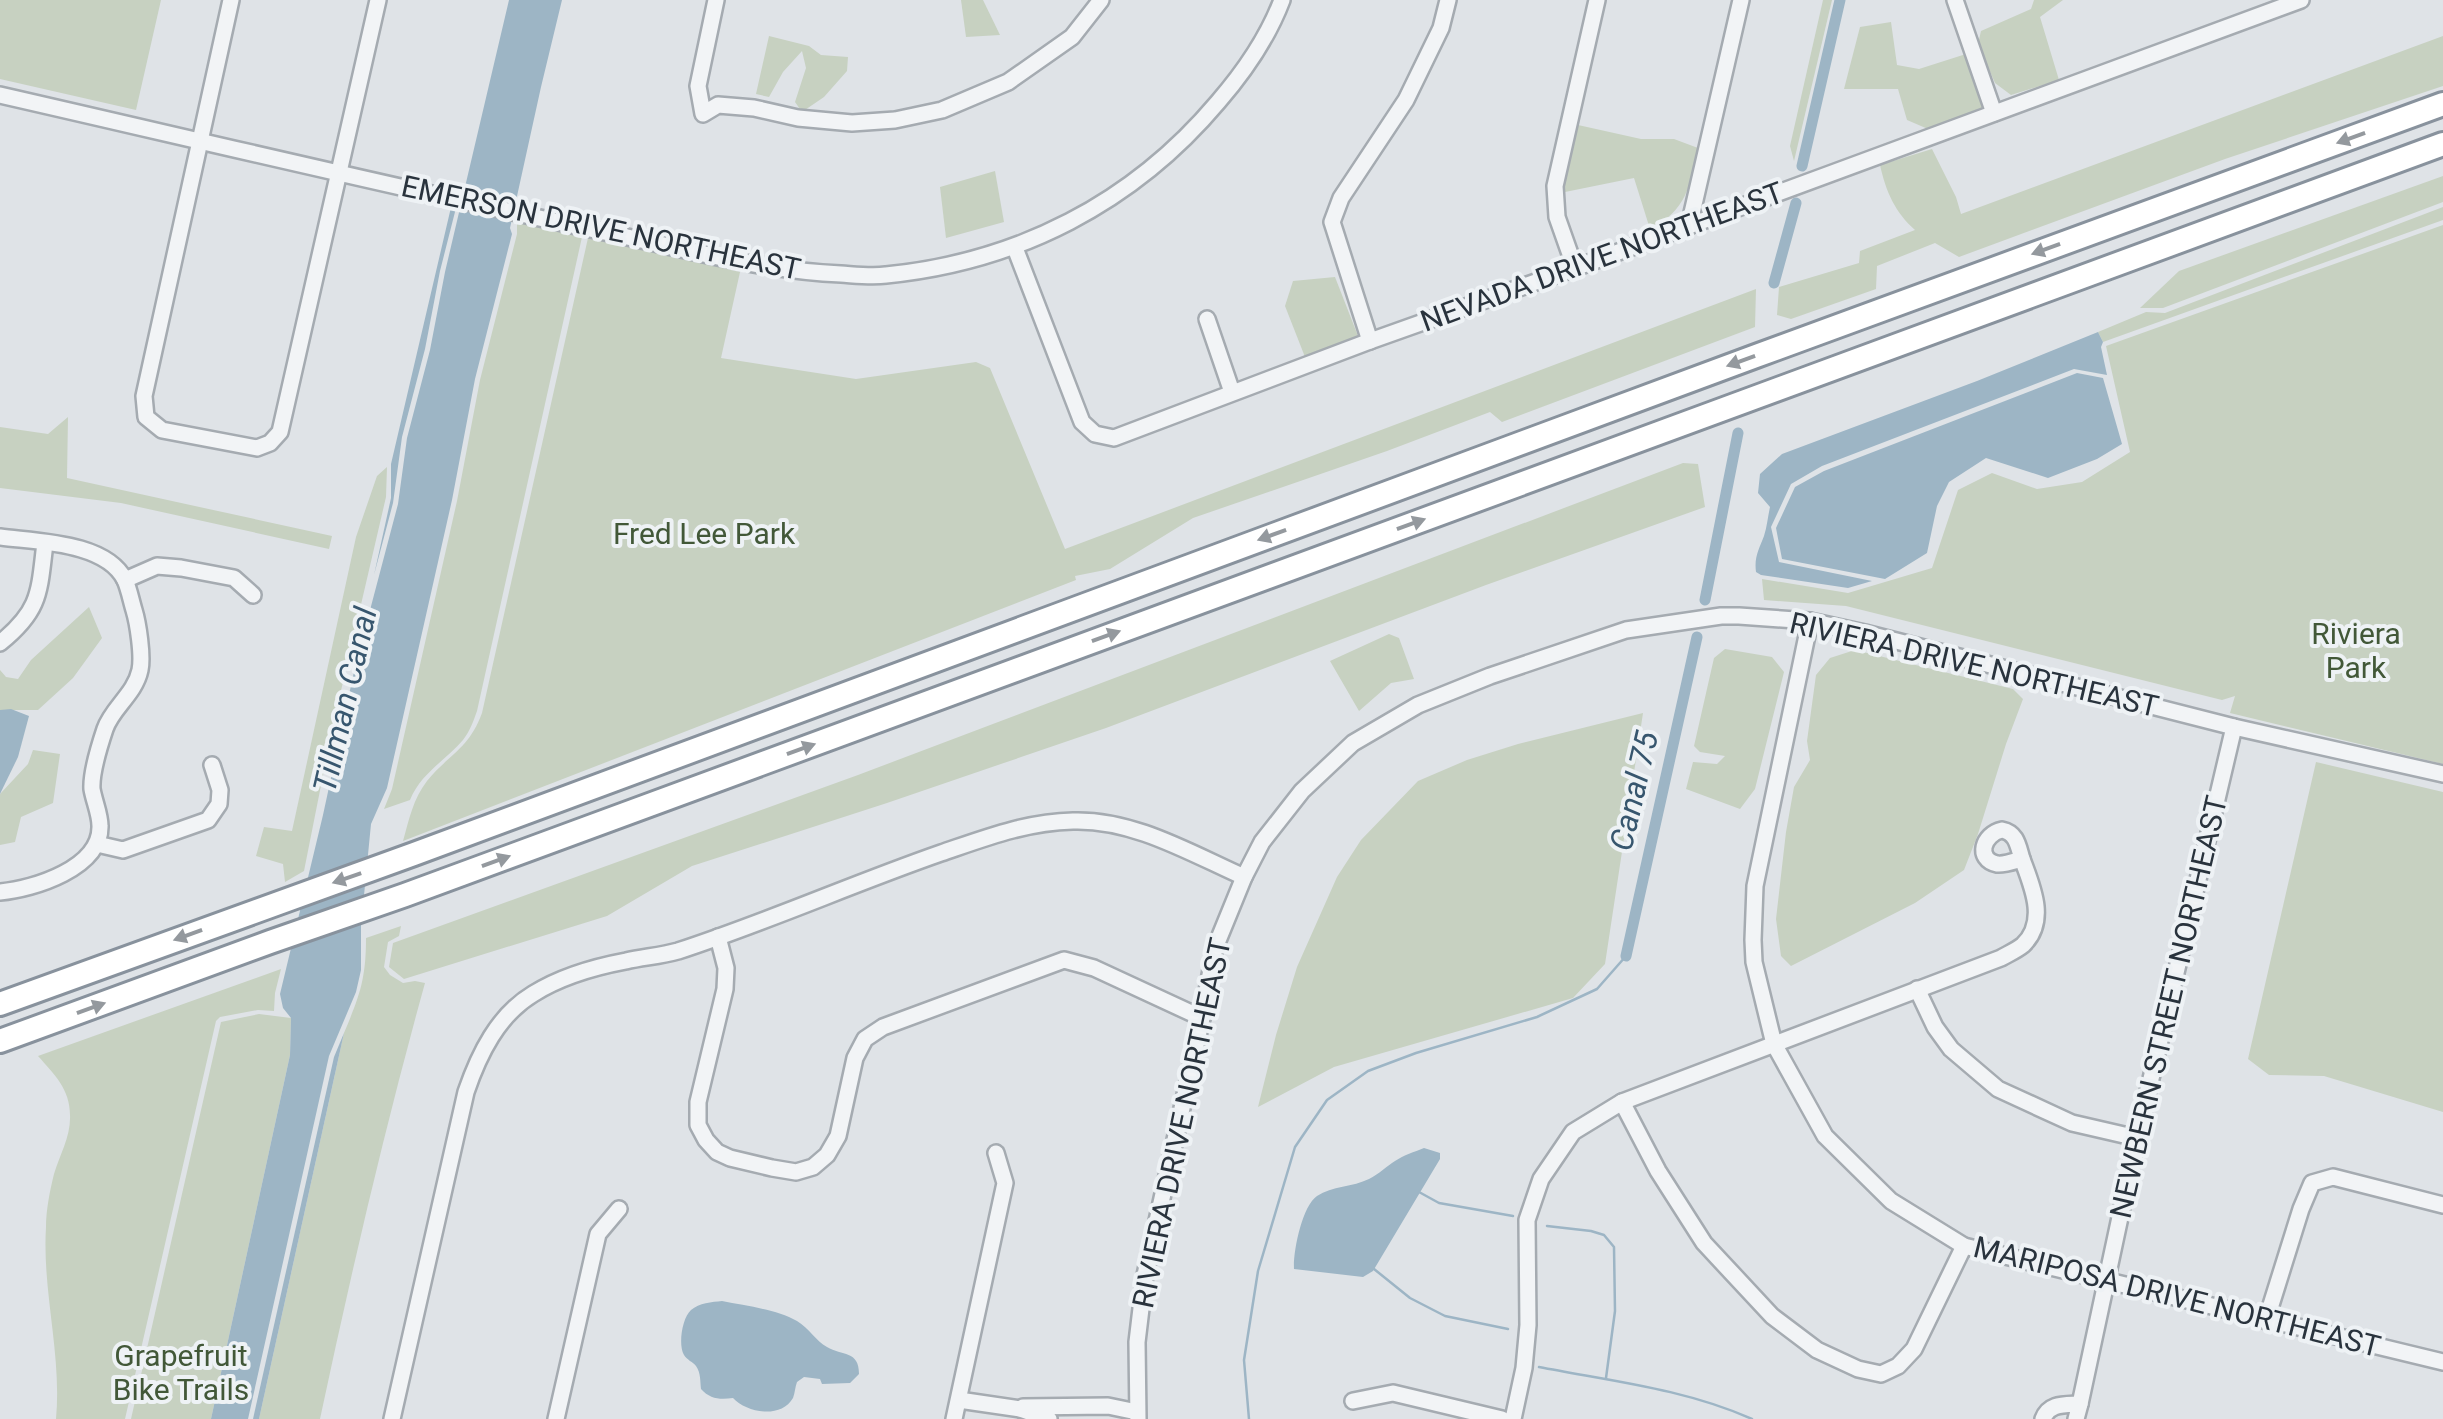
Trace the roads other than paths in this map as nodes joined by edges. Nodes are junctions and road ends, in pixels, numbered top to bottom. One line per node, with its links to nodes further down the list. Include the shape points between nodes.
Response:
1 (231, 0): 14 (street)
2 (378, 0): 16 (street)
3 (716, 0): 4 (street, via 698,86 703,114 718,105 852,123 942,110 1008,82 1072,38)
4 (1102, 0)
5 (1282, 0): 18 (street, EMERSON DRIVE NORTHEAST, via 1243,73 1150,171 1087,213)
6 (1448, 0): 21 (street, via 1406,100 1332,222)
7 (1596, 0): 19 (street, via 1554,186)
8 (1741, 0): 17 (street)
9 (1955, 0): 13 (street)
10 (2301, 0): 13 (street, NEVADA DRIVE NORTHEAST)
11 (0, 96): 14 (street, EMERSON DRIVE NORTHEAST)
12 (2443, 104): 38 (highway, one-way to 38)
13 (1994, 113): 17 (street, NEVADA DRIVE NORTHEAST)
14 (200, 141): 16 (street, EMERSON DRIVE NORTHEAST); 16 (street, via 144,396 146,417 162,430 257,448 280,432)
15 (2443, 144): 40 (highway, one-way to 15)
16 (340, 173): 18 (street, EMERSON DRIVE NORTHEAST, via 759,266 820,273 882,276)
17 (1689, 226): 19 (street, NEVADA DRIVE NORTHEAST)
18 (1014, 248): 22 (street, NEVADA DRIVE NORTHEAST, via 1082,422 1095,434 1114,438)
19 (1575, 268): 21 (street, NEVADA DRIVE NORTHEAST)
20 (1207, 319): 22 (street)
21 (1370, 340): 22 (street, NEVADA DRIVE NORTHEAST)
22 (1232, 392)
23 (0, 538): 24 (street)
24 (44, 542): 25 (street, via 111,562); 28 (street, via 32,610)
25 (125, 580): 26 (street, via 157,566 181,568 234,578); 32 (street, via 137,620 140,669 106,724 92,785)
26 (252, 595)
27 (1810, 622): 29 (street, RIVIERA DRIVE NORTHEAST); 34 (street, RIVIERA DRIVE NORTHEAST, via 1721,616 1626,630 1418,705 1352,743 1302,790); 41 (street, MARIPOSA DRIVE NORTHEAST, via 1755,886 1754,962)
28 (0, 643)
29 (2234, 727): 31 (street, RIVIERA DRIVE NORTHEAST); 43 (street, NEWBERN STREET NORTHEAST)
30 (212, 765): 32 (street, via 219,804 208,820 123,850)
31 (2443, 774)
32 (97, 844): 35 (street, via 66,872)
33 (2022, 859): 37 (street, via 2036,921 2023,945)
34 (1244, 877): 36 (street, via 1116,825 1042,822); 39 (street, RIVIERA DRIVE NORTHEAST, via 1215,948)
35 (0, 892)
36 (718, 937): 39 (street, via 726,988 698,1125 717,1152 772,1168 796,1172 827,1156 865,1038 1064,960); 56 (street, via 560,979 530,995 494,1032 466,1092)
37 (1918, 989): 41 (street); 43 (street, via 1952,1049 1998,1089 2072,1124)
38 (0, 1004)
39 (1202, 1018): 55 (street, RIVIERA DRIVE NORTHEAST, via 1145,1275)
40 (0, 1042)
41 (1774, 1044): 42 (street); 47 (street, MARIPOSA DRIVE NORTHEAST, via 1825,1136 1891,1202)
42 (1622, 1102): 47 (street, via 1704,1242 1772,1316 1817,1350 1858,1369 1882,1374 1914,1349); 61 (street, via 1573,1132 1540,1180 1527,1220 1528,1325)
43 (2137, 1138): 48 (street, NEWBERN STREET NORTHEAST)
44 (996, 1153): 51 (street, via 1005,1183)
45 (2443, 1204): 49 (street, via 2333,1177 2312,1184)
46 (619, 1208): 57 (street, via 598,1234)
47 (1964, 1246): 48 (street, MARIPOSA DRIVE NORTHEAST)
48 (2106, 1280): 49 (street, MARIPOSA DRIVE NORTHEAST); 54 (street, NEWBERN STREET NORTHEAST)
49 (2266, 1320): 50 (street, MARIPOSA DRIVE NORTHEAST)
50 (2443, 1362)
51 (958, 1400): 53 (street); 58 (street)
52 (1353, 1402): 60 (street, via 1393,1393)
53 (1020, 1409): 55 (street, via 1108,1406); 59 (street)
54 (2078, 1412): 62 (street, NEWBERN STREET NORTHEAST, via 2055,1406)
55 (1135, 1416)
56 (392, 1419)
57 (556, 1419)
58 (954, 1419)
59 (1048, 1419)
60 (1502, 1419)
61 (1513, 1419)
62 (2043, 1419)

